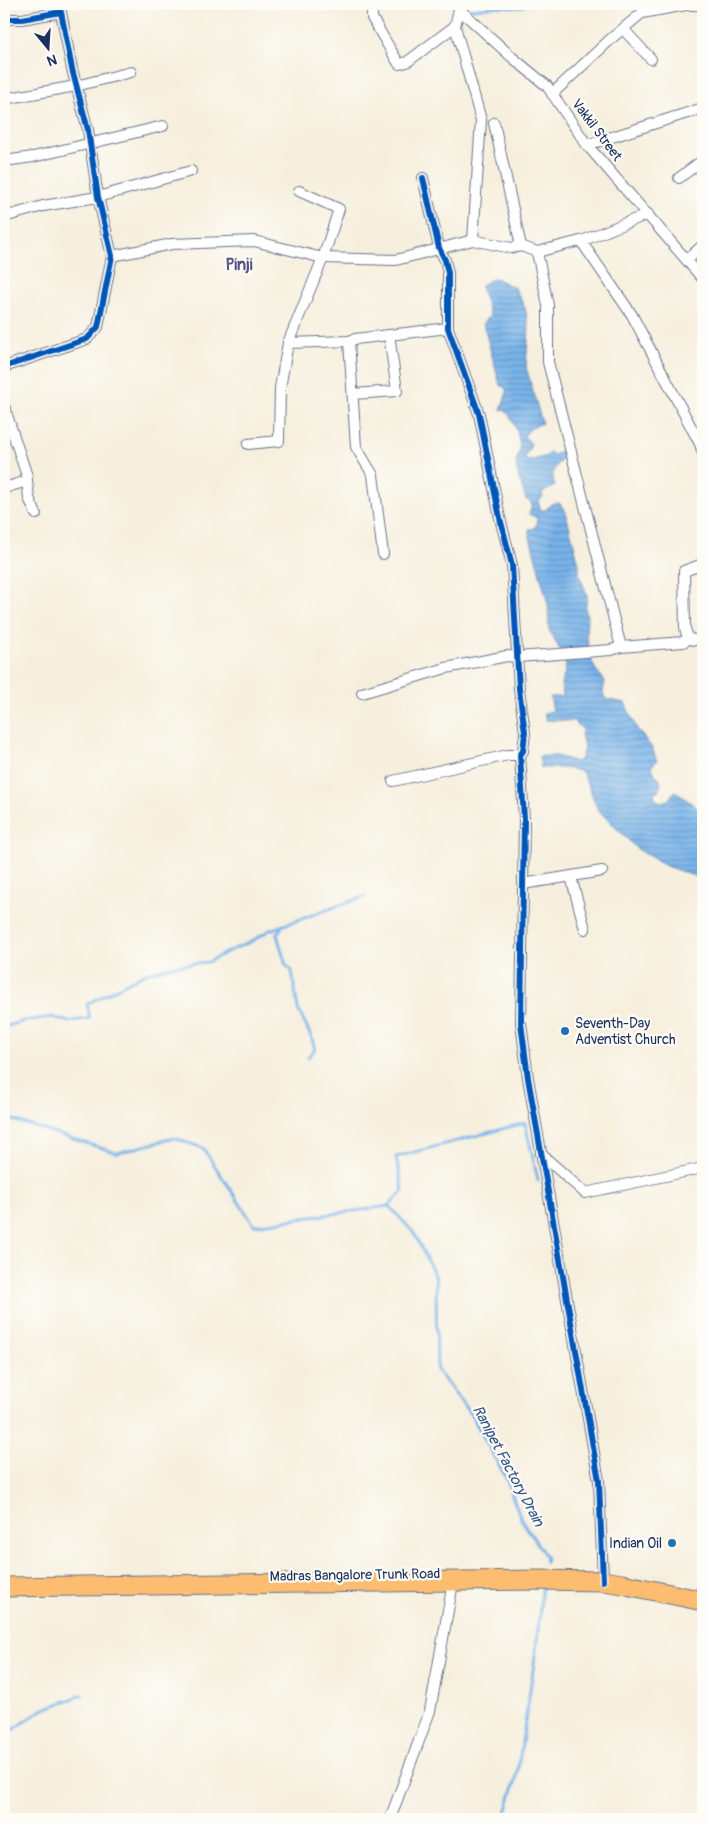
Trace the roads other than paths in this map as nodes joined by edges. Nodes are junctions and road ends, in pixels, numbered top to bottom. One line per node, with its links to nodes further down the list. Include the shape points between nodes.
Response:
1 (372, 4): 5 (street, via 372,18 399,64 407,62)
2 (703, 5): 6 (street, via 642,13)
3 (458, 6): 5 (street); 10 (street, Vakkil Street)
4 (4, 19): 9 (street, via 61,12)
5 (455, 26): 26 (street, via 481,120)
6 (624, 30): 7 (street); 10 (street)
7 (651, 59)
8 (131, 72): 9 (street)
9 (76, 86): 11 (street); 15 (street)
10 (552, 94): 16 (street, Vakkil Street)
11 (4, 99)
12 (703, 108): 16 (street)
13 (494, 123): 29 (street)
14 (163, 126): 15 (street)
15 (90, 143): 18 (street); 23 (street)
16 (587, 145): 24 (street, Vakkil Street)
17 (703, 160): 21 (street)
18 (4, 162)
19 (192, 171): 23 (street)
20 (423, 178): 30 (street)
21 (679, 178)
22 (299, 191): 33 (street, via 339,209)
23 (98, 197): 25 (street, via 43,206); 32 (street)
24 (648, 214): 27 (street); 34 (street, Vakkil Street)
25 (4, 217)
26 (473, 240): 29 (street, via 511,248); 30 (street)
27 (581, 241): 31 (street); 45 (street, via 632,315)
28 (703, 245): 34 (street)
29 (521, 246): 31 (street)
30 (440, 249): 33 (street, via 396,260); 36 (street, via 448,273)
31 (536, 252): 53 (street, via 548,305 548,362)
32 (112, 256): 33 (street, via 172,244 254,241); 40 (street, via 98,327 87,340)
33 (323, 258): 39 (street)
34 (687, 260): 35 (street, Vakkil Street)
35 (703, 278)
36 (448, 328): 37 (street); 54 (street, via 479,414 512,565)
37 (389, 335): 38 (street); 41 (street, via 397,391)
38 (350, 341): 39 (street); 41 (street)
39 (288, 343): 44 (street, via 280,388 279,441)
40 (4, 367)
41 (353, 394): 49 (street, via 356,447 373,475)
42 (4, 406): 43 (street)
43 (6, 425): 46 (street)
44 (248, 444)
45 (703, 453)
46 (27, 481): 47 (street); 48 (street, via 29,498)
47 (4, 488)
48 (36, 514)
49 (383, 554)
50 (703, 564): 52 (street, via 684,571)
51 (703, 638): 52 (street)
52 (688, 639): 53 (street)
53 (621, 647): 54 (street)
54 (518, 657): 55 (street, via 507,656 446,668); 56 (street, via 525,733)
55 (362, 693)
56 (520, 755): 57 (street); 60 (street)
57 (393, 781)
58 (602, 871): 59 (street)
59 (570, 877): 60 (street); 61 (street)
60 (523, 884): 62 (street, via 521,1023)
61 (585, 929)
62 (541, 1154): 63 (street, via 585,1193); 64 (street, via 599,1481)
63 (703, 1168)
64 (603, 1577): 65 (highway, Madras Bangalore Trunk Road); 69 (highway, Madras Bangalore Trunk Road, via 620,1574); 70 (highway)
65 (454, 1578): 67 (highway, Madras Bangalore Trunk Road); 71 (street, via 430,1711)
66 (4, 1579): 67 (highway, Madras Bangalore Trunk Road)
67 (137, 1582): 68 (highway)
68 (4, 1586)
69 (703, 1592)
70 (703, 1601)
71 (390, 1819)

